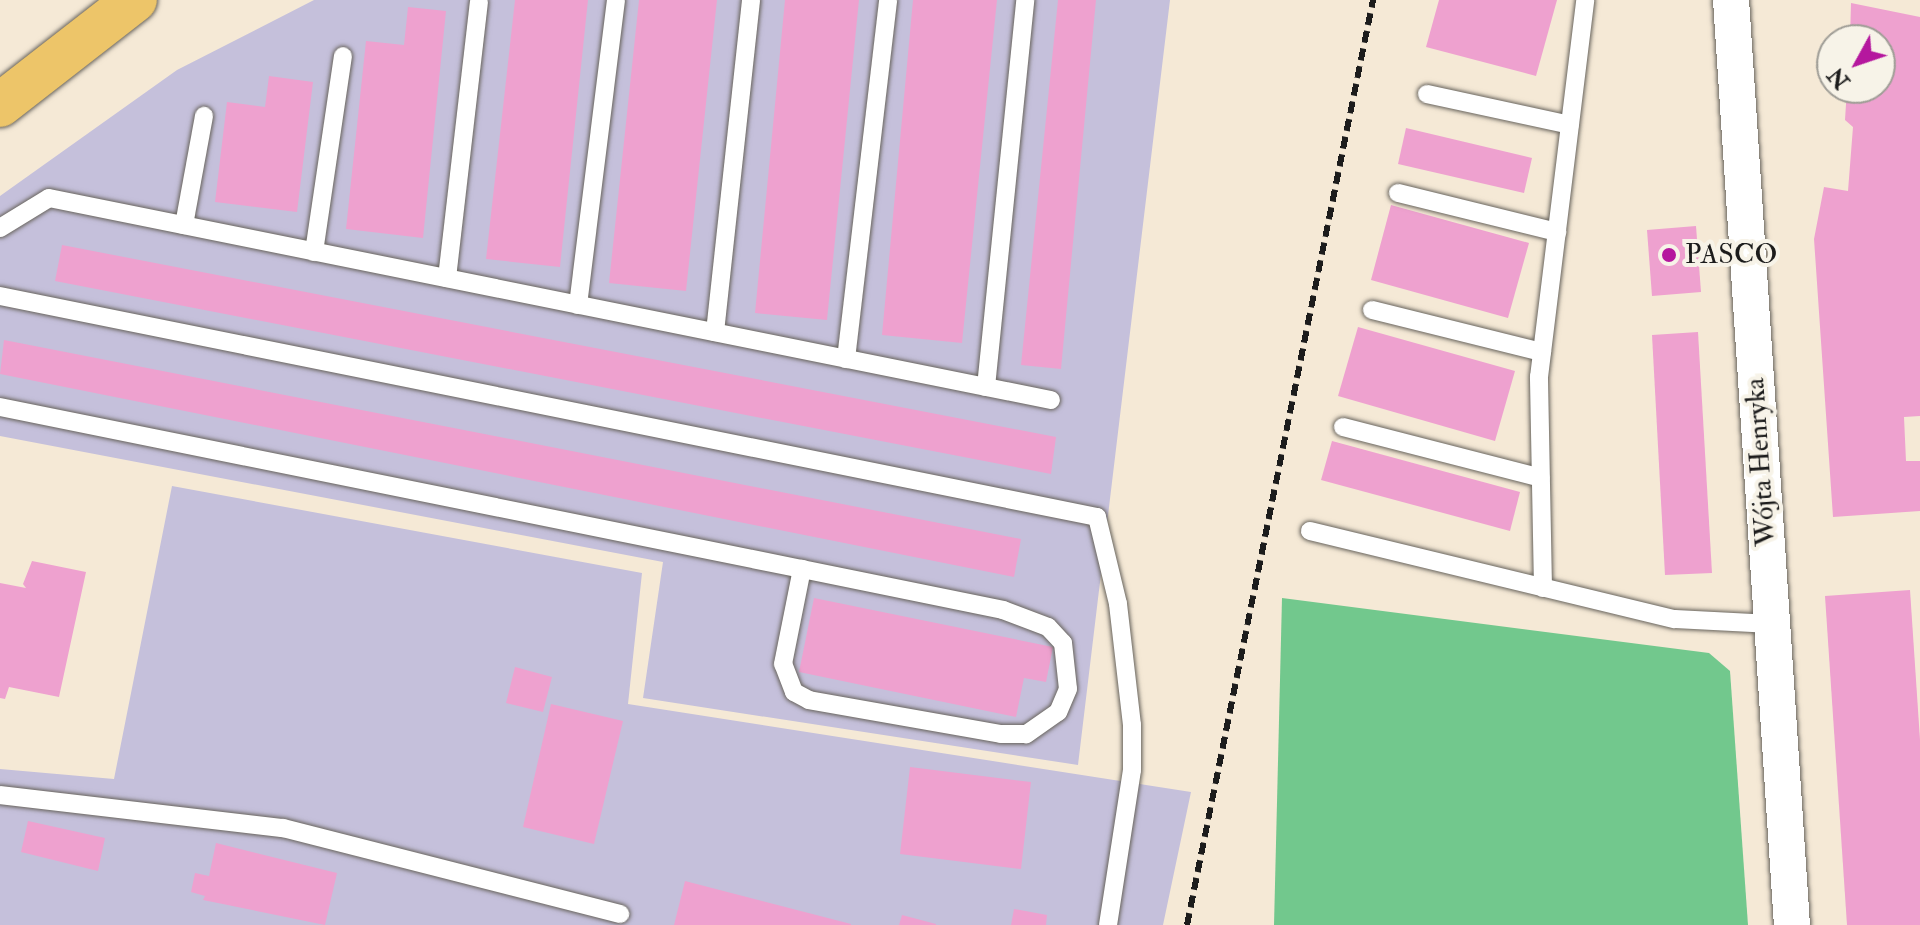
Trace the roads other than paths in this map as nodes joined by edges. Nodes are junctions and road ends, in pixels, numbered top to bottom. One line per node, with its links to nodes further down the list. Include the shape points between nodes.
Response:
1 (135, 0): 11 (main road)
2 (616, 0): 21 (lane)
3 (751, 0): 23 (lane)
4 (888, 0): 25 (lane)
5 (1025, 0): 26 (lane)
6 (1585, 0): 13 (lane)
7 (1731, 0): 34 (street, Wójta Henryka)
8 (479, 2): 19 (lane)
9 (343, 56): 18 (lane)
10 (1427, 94): 13 (lane)
11 (0, 105)
12 (204, 116): 15 (lane)
13 (1570, 125): 17 (lane)
14 (1398, 193): 17 (lane)
15 (184, 225): 16 (lane, via 49,198); 18 (lane)
16 (0, 228)
17 (1557, 232): 24 (lane)
18 (314, 252): 19 (lane)
19 (447, 278): 21 (lane)
20 (0, 296): 37 (lane, via 1097,517 1118,604 1132,725 1132,770)
21 (578, 305): 23 (lane)
22 (1372, 310): 24 (lane)
23 (715, 332): 25 (lane)
24 (1542, 352): 30 (lane)
25 (846, 359): 26 (lane)
26 (986, 387): 27 (lane)
27 (1051, 400)
28 (0, 407): 32 (lane)
29 (1343, 427): 30 (lane)
30 (1541, 478): 33 (lane)
31 (1310, 531): 33 (lane)
32 (802, 569): 32 (lane, via 1003,610 1048,627 1063,643 1068,661 1068,689 1058,712 1026,734 1001,734 809,700 794,692 783,664)
33 (1543, 588): 34 (lane, via 1675,619)
34 (1772, 624): 38 (street, Wójta Henryka)
35 (0, 795): 36 (lane, via 113,804 283,828)
36 (620, 914)
37 (1108, 925)
38 (1792, 925)

